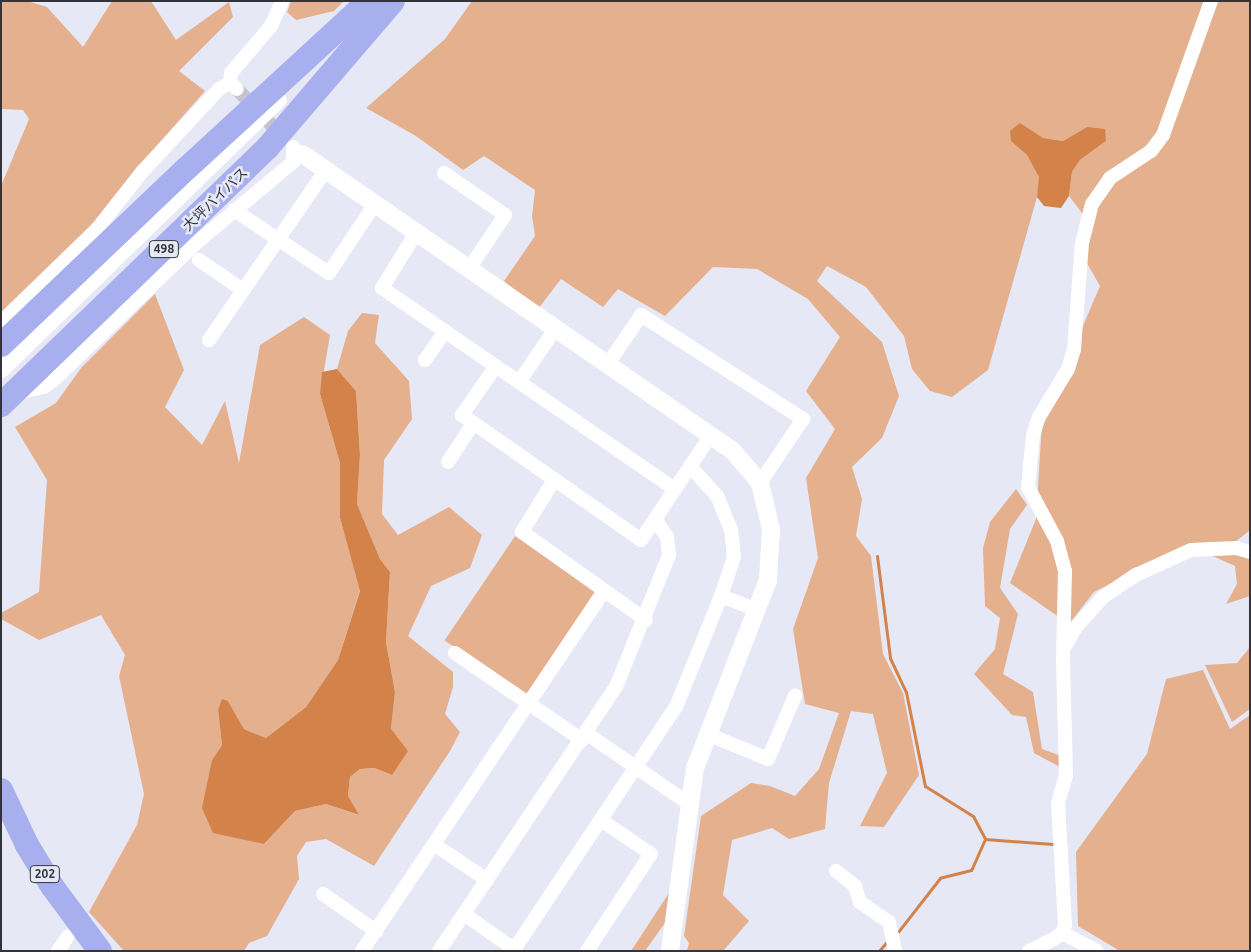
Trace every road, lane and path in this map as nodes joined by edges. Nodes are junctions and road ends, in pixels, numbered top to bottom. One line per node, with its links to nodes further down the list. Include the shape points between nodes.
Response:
1 (282, 1): 16 (street, via 271,26 231,73 233,86 219,88 142,172 98,229)
2 (369, 1): 20 (highway, via 186,168)
3 (381, 1): 24 (street)
4 (393, 1): 26 (highway, 大坪バイパス / 498, via 268,147)
5 (1210, 1): 40 (street, via 1163,135 1151,151 1110,178 1092,204 1082,243 1074,350 1068,369 1039,417 1033,435 1028,487 1056,541 1065,571)
6 (294, 150): 7 (street); 10 (street, via 293,162)
7 (326, 170): 9 (street); 12 (street)
8 (444, 173): 14 (street, via 505,216)
9 (375, 204): 11 (street); 12 (street, via 329,272)
10 (234, 210): 12 (street); 26 (street, via 57,377 44,387)
11 (416, 232): 14 (street); 18 (street, via 382,288)
12 (278, 240): 15 (street)
13 (199, 260): 15 (street)
14 (469, 268): 17 (street)
15 (243, 290): 19 (street)
16 (1, 322)
17 (555, 329): 22 (street); 25 (street)
18 (445, 331): 21 (street); 23 (street)
19 (209, 340)
20 (1, 345)
21 (425, 360)
22 (608, 364): 28 (street); 32 (street, via 641,315 803,419)
23 (496, 366): 25 (street); 27 (street, via 462,415)
24 (1, 368)
25 (519, 382): 33 (street)
26 (7, 400)
27 (473, 424): 29 (street); 31 (street)
28 (711, 435): 30 (street); 32 (street, via 733,450)
29 (448, 462)
30 (690, 466): 33 (street); 37 (street, via 717,496 731,530 734,556)
31 (554, 480): 34 (street, via 641,540); 36 (street, via 522,532)
32 (760, 483): 38 (street, via 768,507 772,552 768,580)
33 (675, 489): 34 (street)
34 (655, 519): 39 (street, via 667,537 669,556)
35 (1250, 552): 40 (street, via 1236,548 1191,550 1136,575 1103,597 1076,627)
36 (604, 591): 39 (street); 43 (street)
37 (721, 596): 38 (street); 46 (street, via 676,707)
38 (757, 610): 44 (street)
39 (646, 620): 45 (street, via 616,687)
40 (1065, 646): 57 (street, via 1066,775 1058,803 1065,925)
41 (455, 653): 43 (street)
42 (795, 696): 44 (street, via 768,759)
43 (530, 703): 45 (street); 51 (street)
44 (706, 734): 48 (street)
45 (584, 736): 46 (street); 53 (street)
46 (635, 767): 48 (street); 49 (street)
47 (1, 790): 60 (highway, 202, via 27,845 52,886)
48 (688, 803): 64 (street)
49 (601, 820): 59 (street); 63 (street, via 652,854)
50 (1, 823): 58 (highway, 202)
51 (435, 845): 53 (street); 56 (street)
52 (836, 871): 65 (street, via 855,886 860,902 889,922)
53 (486, 880): 55 (street)
54 (323, 894): 56 (street)
55 (464, 914): 59 (street); 62 (street)
56 (376, 931): 61 (street)
57 (1062, 933): 66 (street); 67 (street)
58 (69, 946)
59 (514, 950)
60 (100, 951)
61 (362, 951)
62 (439, 951)
63 (587, 951)
64 (670, 951)
65 (895, 951)
66 (1029, 951)
67 (1096, 951)

